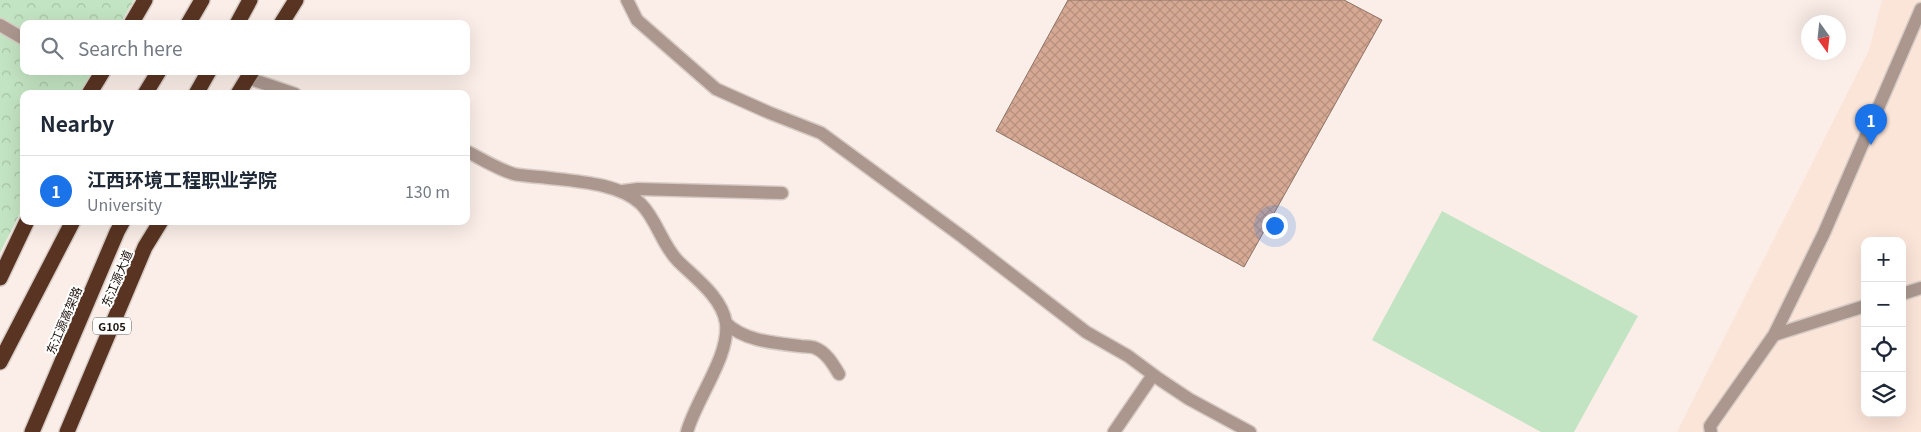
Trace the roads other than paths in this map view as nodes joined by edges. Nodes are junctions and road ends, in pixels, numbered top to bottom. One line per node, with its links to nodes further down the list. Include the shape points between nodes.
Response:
1 (145, 0): 7 (highway)
2 (202, 0): 8 (highway)
3 (250, 0): 9 (highway)
4 (296, 0): 10 (highway)
5 (628, 0): 38 (street, via 637,20 716,89 821,133 1086,332)
6 (1921, 9): 35 (street, via 1824,233)
7 (133, 20)
8 (190, 20)
9 (239, 20)
10 (284, 20)
11 (0, 25): 12 (street)
12 (20, 36)
13 (101, 75): 18 (highway)
14 (157, 75): 19 (highway)
15 (207, 75): 20 (highway)
16 (249, 75): 21 (highway)
17 (252, 75): 22 (street)
18 (92, 90)
19 (147, 90)
20 (198, 90)
21 (240, 90)
22 (286, 90)
23 (470, 153): 24 (street, via 515,174)
24 (623, 191): 25 (street); 34 (street, via 641,205 676,259 718,303)
25 (782, 193)
26 (26, 225): 30 (highway)
27 (71, 225): 36 (highway)
28 (121, 225): 39 (highway, 东江源高架路)
29 (159, 225): 40 (highway, 东江源大道 / G105, via 146,247)
30 (0, 278)
31 (1921, 288): 32 (street)
32 (1906, 293)
33 (1861, 307): 35 (street)
34 (726, 323): 37 (street, via 753,338 816,348 831,361); 41 (street, via 723,354)
35 (1774, 335): 44 (street, via 1710,426)
36 (0, 362)
37 (839, 374)
38 (1153, 375): 42 (street); 43 (street)
39 (32, 432)
40 (67, 432)
41 (687, 432)
42 (1114, 432)
43 (1250, 432)
44 (1710, 432)

